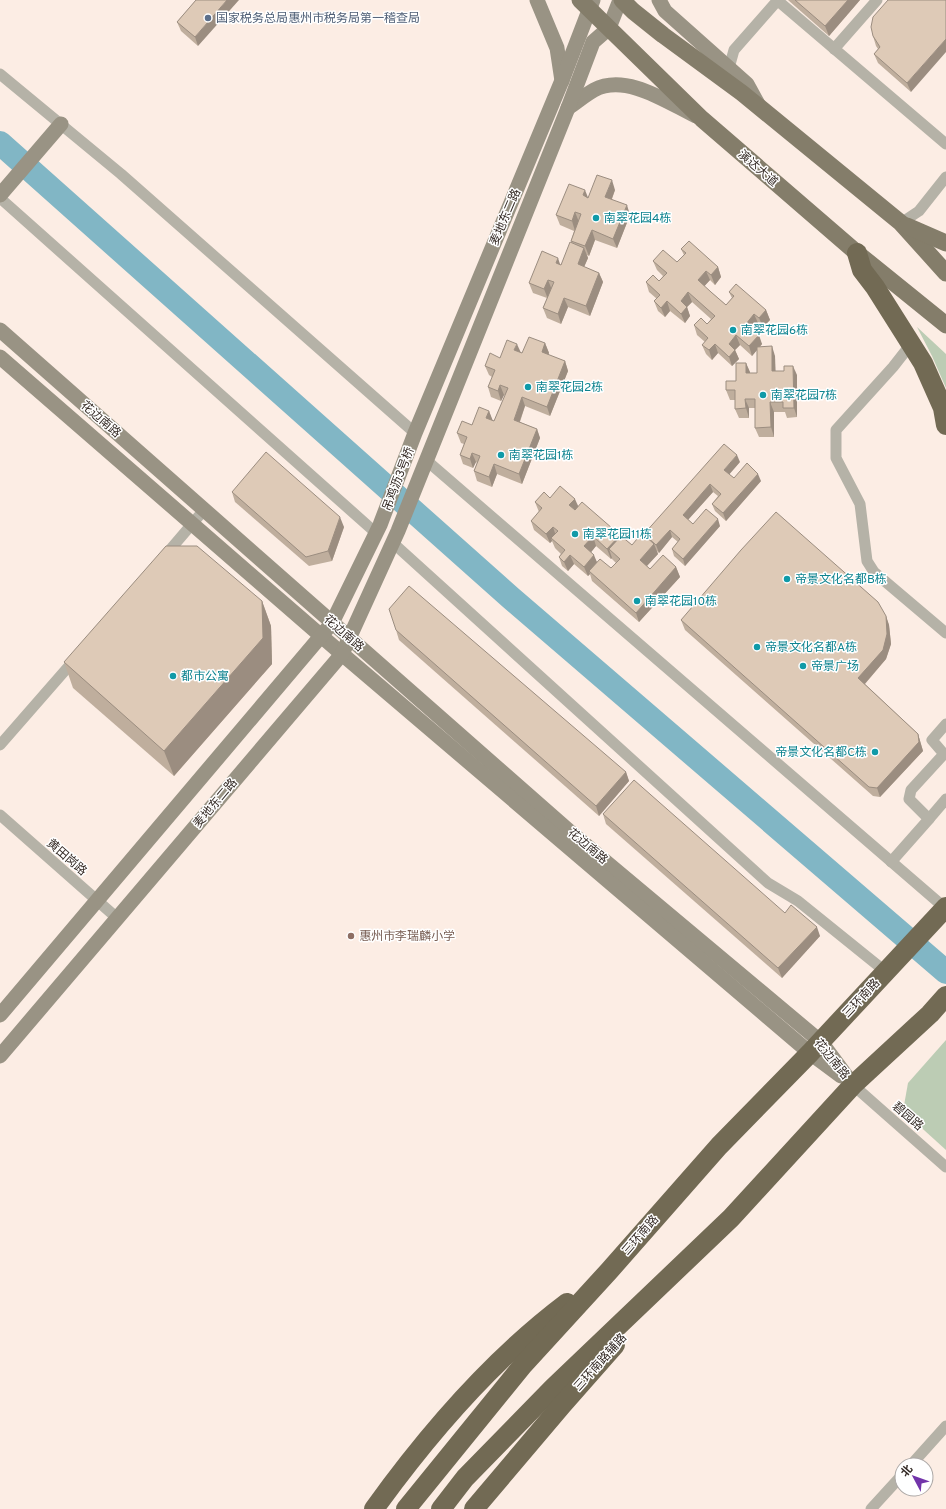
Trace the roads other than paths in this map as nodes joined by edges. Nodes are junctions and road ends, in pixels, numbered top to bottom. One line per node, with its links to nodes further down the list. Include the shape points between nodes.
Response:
1 (537, 0): 11 (street, via 557,48)
2 (621, 0): 7 (street); 12 (main road, via 663,35)
3 (659, 0): 9 (street, via 665,11)
4 (777, 0): 8 (street); 9 (street, via 734,50)
5 (877, 0): 8 (street)
6 (588, 3): 7 (main road, 演达大道); 11 (street, 麦地东二路)
7 (609, 28): 13 (street, 麦地东二路, via 593,42); 14 (main road, 演达大道)
8 (834, 49): 16 (street)
9 (729, 68): 12 (street, via 747,84)
10 (0, 74): 15 (street)
11 (562, 81): 29 (street, 麦地东二路)
12 (760, 107): 20 (main road)
13 (568, 108): 14 (street, via 594,90 609,85 625,85 643,90); 30 (street, 麦地东二路)
14 (702, 119): 22 (main road, 演达大道)
15 (61, 124): 18 (street); 29 (street)
16 (946, 144)
17 (946, 177): 20 (street, via 919,211)
18 (0, 195)
19 (0, 198): 34 (street)
20 (901, 224): 21 (main road); 23 (main road)
21 (946, 244)
22 (857, 253): 24 (main road, 演达大道); 26 (highway, via 862,270)
23 (946, 273)
24 (946, 325)
25 (0, 330): 32 (street, 花边南路)
26 (911, 344): 28 (highway, via 934,387 943,408); 38 (street, via 836,430 836,458 860,504 867,561 874,572)
27 (0, 357): 33 (street, 花边南路)
28 (946, 425)
29 (415, 433): 34 (street, 吊鸡沥3号桥)
30 (433, 442): 31 (street, 吊鸡沥3号桥)
31 (426, 460): 35 (street, 吊鸡沥3号桥); 49 (street)
32 (204, 510): 33 (street); 37 (street, 花边南路)
33 (193, 524): 36 (street); 39 (street, 花边南路)
34 (378, 529): 37 (street)
35 (395, 536): 40 (street, 麦地东二路); 53 (street, via 768,883 798,901)
36 (156, 566)
37 (332, 623): 39 (street); 40 (street, 花边南路)
38 (946, 633)
39 (322, 636): 42 (street, 花边南路); 50 (street)
40 (349, 637): 42 (street, 麦地东二路); 56 (street, 花边南路)
41 (84, 649): 44 (street)
42 (342, 654): 52 (street, 麦地东二路); 56 (street, 花边南路)
43 (946, 724): 45 (street, via 932,740)
44 (0, 745)
45 (945, 752): 48 (street, via 911,790 909,799)
46 (946, 799): 48 (street)
47 (0, 815): 50 (street, 黄田岗路)
48 (929, 819): 49 (street)
49 (891, 862): 51 (street)
50 (98, 900): 52 (street, 黄田岗路); 55 (street)
51 (946, 908): 53 (highway, 三环南路)
52 (117, 918): 57 (street, 麦地东二路)
53 (886, 972): 56 (highway, 三环南路)
54 (946, 996): 58 (highway)
55 (0, 1015)
56 (815, 1047): 58 (street, 花边南路); 61 (highway, 三环南路, via 719,1146)
57 (0, 1056)
58 (853, 1085): 59 (street, 碧园路); 60 (highway)
59 (946, 1167)
60 (731, 1218): 65 (highway, 三环南路辅路, via 562,1405); 68 (highway, via 548,1394 465,1478)
61 (609, 1271): 66 (highway, via 541,1323 488,1372 426,1442); 67 (highway, 三环南路, via 522,1365)
62 (946, 1426): 63 (street)
63 (918, 1457)
64 (894, 1484): 70 (street)
65 (484, 1500): 69 (highway, 三环南路辅路)
66 (374, 1509)
67 (406, 1509)
68 (441, 1509)
69 (474, 1509)
70 (871, 1509)

